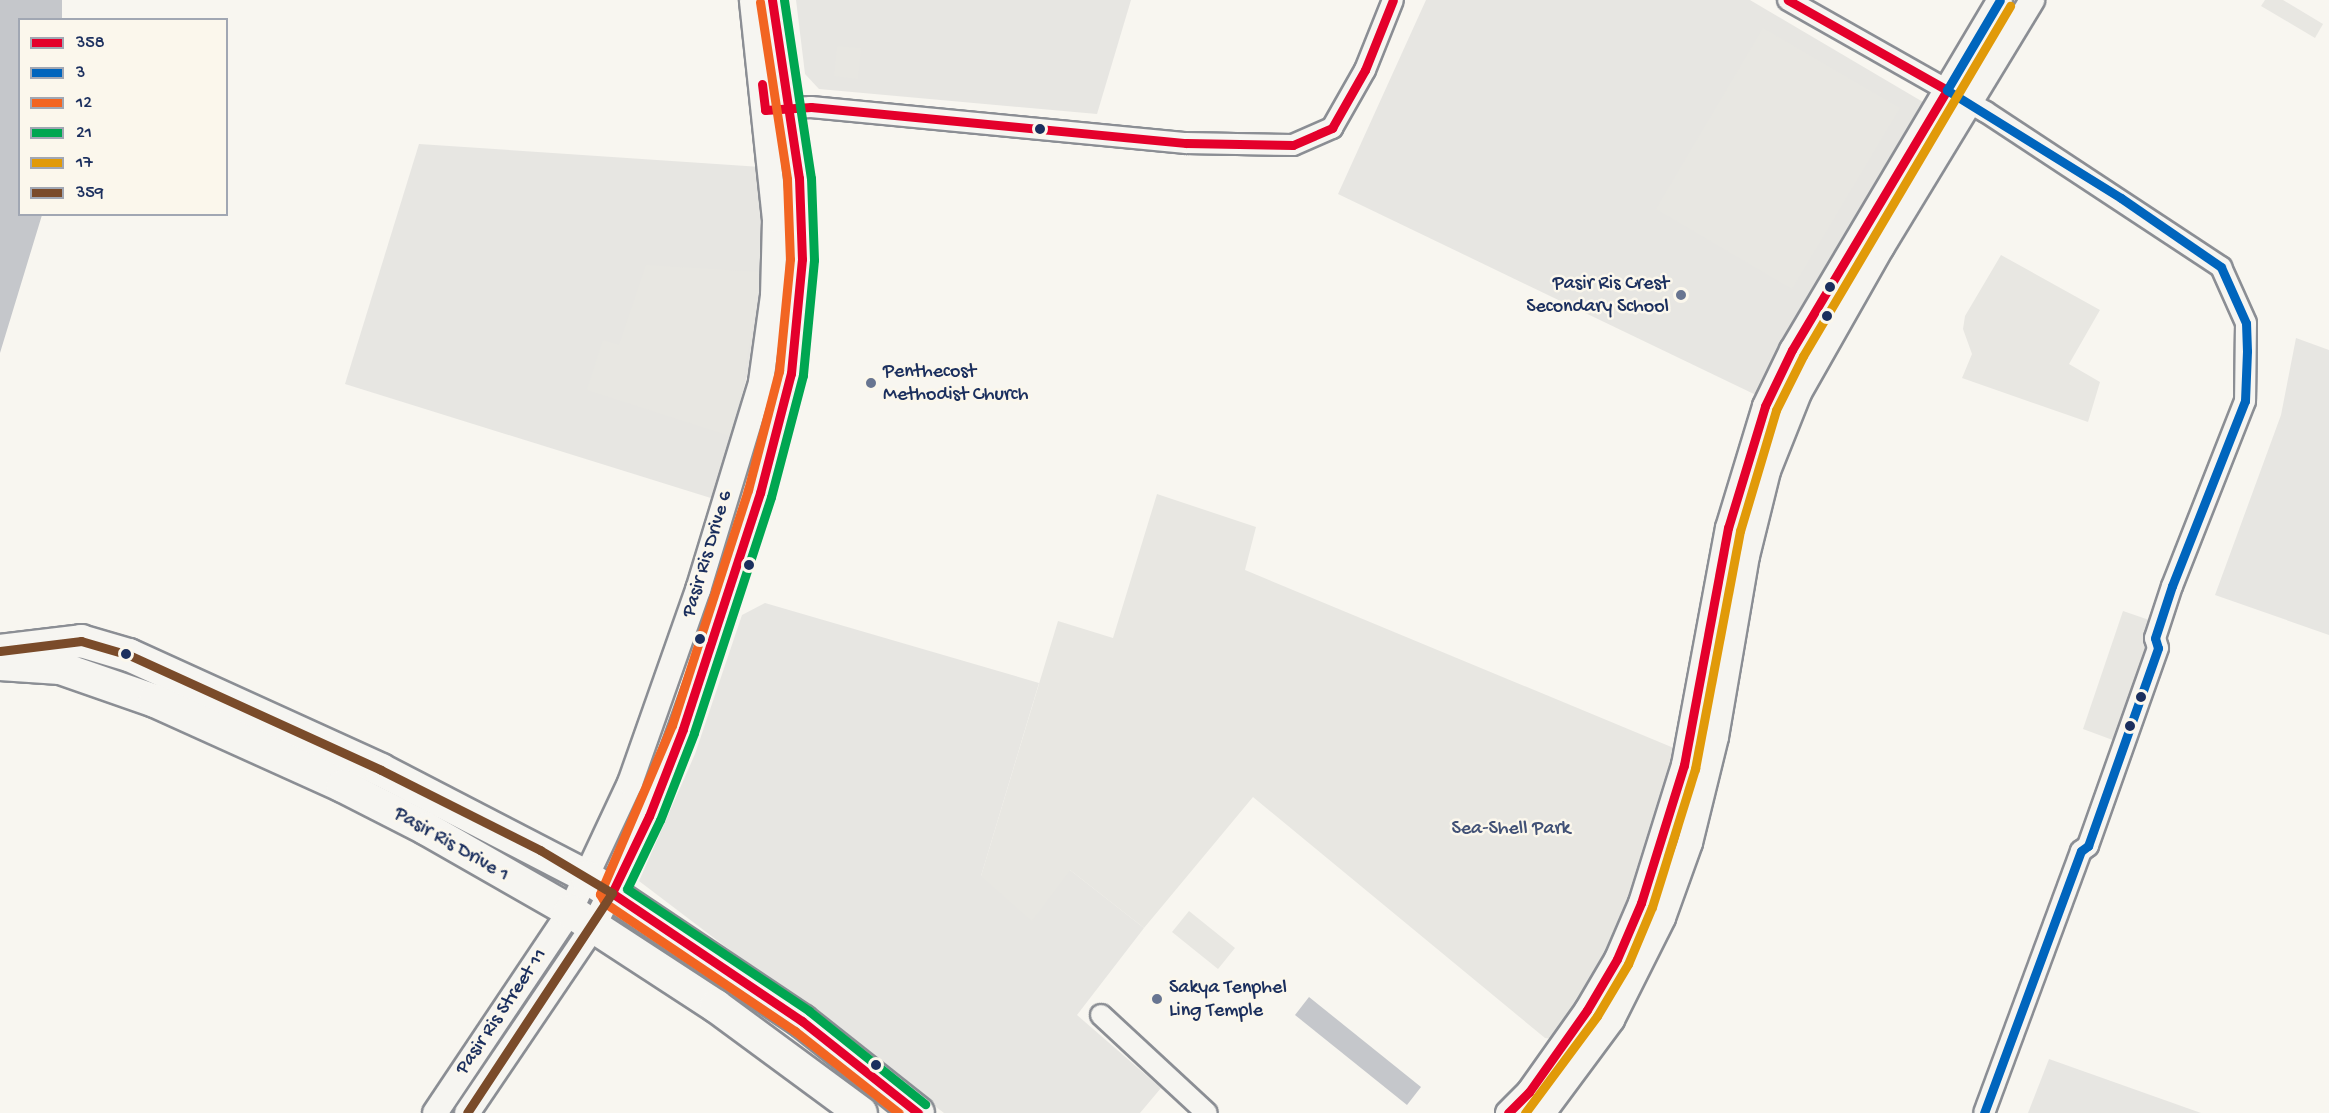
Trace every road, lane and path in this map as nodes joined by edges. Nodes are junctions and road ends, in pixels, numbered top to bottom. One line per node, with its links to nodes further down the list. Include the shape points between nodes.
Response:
1 (752, 0): 9 (street, Pasir Ris Drive 6)
2 (772, 0): 9 (street, Pasir Ris Drive 6)
3 (1392, 0): 9 (street, via 1365,70 1332,128 1293,145 1186,143)
4 (1788, 0): 7 (street)
5 (2000, 0): 7 (street)
6 (2032, 0): 8 (street)
7 (1947, 90): 8 (street); 20 (street, via 1792,350 1765,406 1728,528 1684,765 1641,903 1617,959 1587,1010 1557,1056)
8 (1971, 103): 21 (street, via 1843,314 1792,408 1768,471 1747,556 1716,737 1686,854 1648,952 1612,1020); 22 (street, via 2222,267 2246,323 2245,401 2155,638 2143,654 2076,842 2080,851)
9 (776, 109): 12 (street, Pasir Ris Drive 6, via 773,296 761,382)
10 (0, 651): 12 (main road, Pasir Ris Drive 1, via 81,641 129,655 381,770)
11 (0, 664): 13 (main road, Pasir Ris Drive 1, via 60,668 155,701 343,786)
12 (600, 885): 13 (street, Pasir Ris Drive 6); 18 (main road, Pasir Ris Drive 1, via 802,1021)
13 (582, 919): 15 (street, Pasir Ris Street 11); 16 (street, Pasir Ris Street 11); 17 (main road, Pasir Ris Drive 1, via 723,1010)
14 (1101, 1015): 19 (street)
15 (435, 1113)
16 (468, 1113)
17 (861, 1113)
18 (918, 1113)
19 (1206, 1113)
20 (1508, 1113)
21 (1543, 1113)
22 (1984, 1113)

